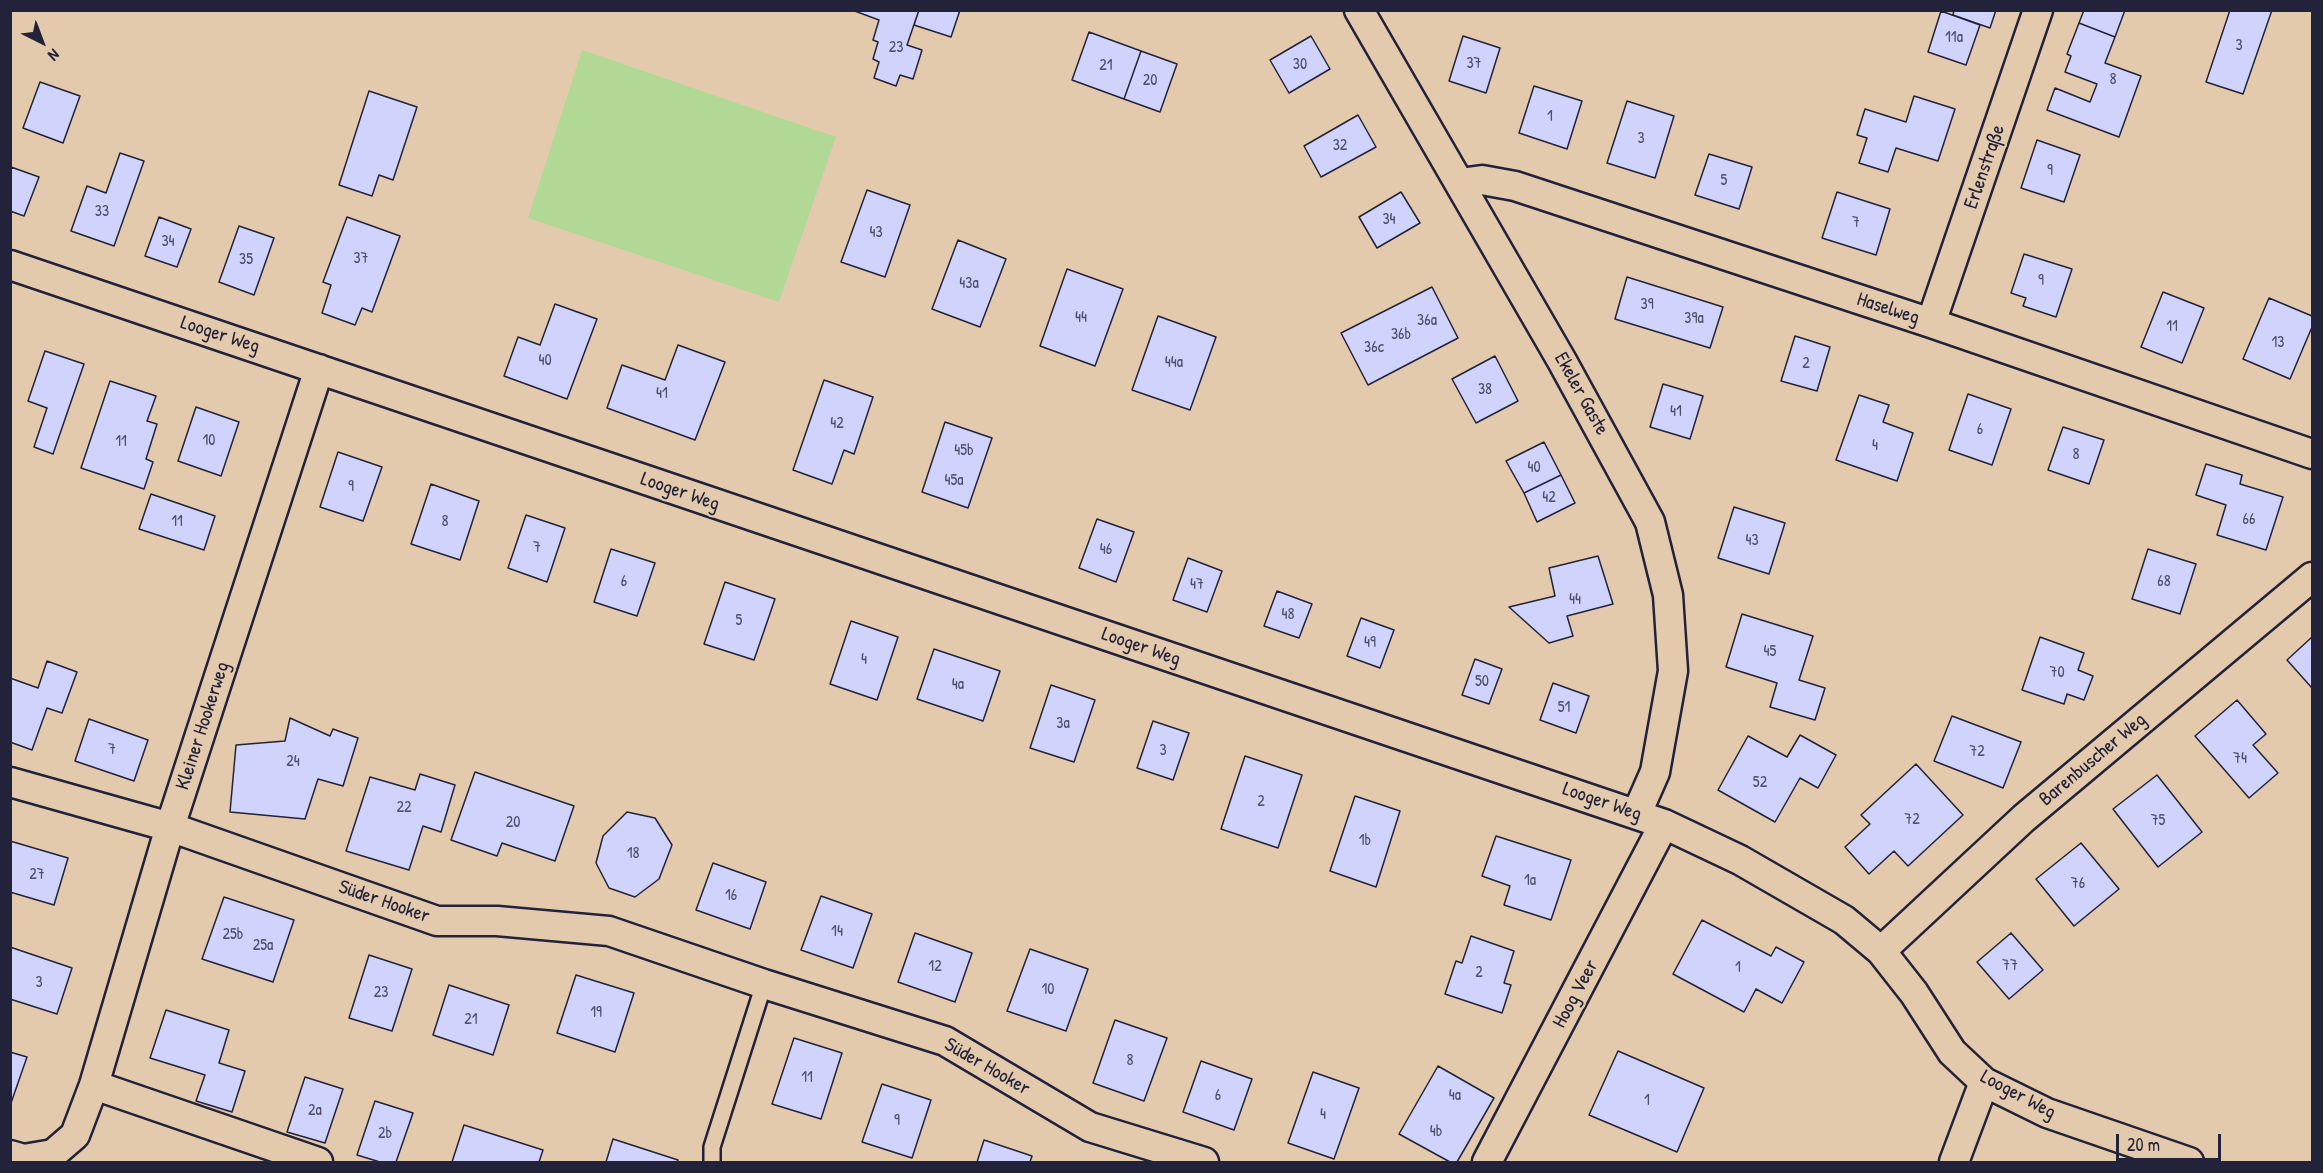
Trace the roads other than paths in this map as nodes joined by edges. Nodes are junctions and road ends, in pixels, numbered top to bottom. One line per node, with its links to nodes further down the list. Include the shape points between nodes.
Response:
1 (1359, 10): 3 (street, Ekeler Gaste)
2 (2038, 10): 5 (street, Erlenstraße)
3 (1460, 183): 5 (street, Haselweg, via 1482,180 1515,186); 10 (street, Ekeler Gaste, via 1650,522 1668,595 1672,671 1655,772)
4 (10, 265): 6 (street, Looger Weg)
5 (1931, 323): 7 (street, Haselweg)
6 (319, 369): 10 (street, Looger Weg); 12 (street, Kleiner Hookerweg)
7 (2313, 454)
8 (2313, 577): 13 (street, Barenbuscher Weg, via 2024,818)
9 (10, 782): 12 (street, Süder Hooker)
10 (1637, 813): 11 (street, Looger Weg)
11 (1665, 824): 13 (street, Looger Weg, via 1740,860 1844,920); 21 (street, Hoog Veer)
12 (170, 826): 14 (street, Süder Hooker, via 436,921 497,921 609,931); 16 (street, Kleiner Hookerweg)
13 (1881, 951): 15 (street, Looger Weg, via 1952,1052)
14 (764, 984): 19 (lane, via 712,1147); 20 (street, Süder Hooker, via 945,1041 1090,1127)
15 (1984, 1082): 22 (street); 23 (street, Looger Weg, via 2047,1113)
16 (94, 1085): 17 (street, Kleiner Hookerweg, via 75,1135 53,1155); 18 (street)
17 (17, 1157)
18 (318, 1162)
19 (712, 1162)
20 (1204, 1162)
21 (1487, 1162)
22 (1954, 1162)
23 (2189, 1162)

